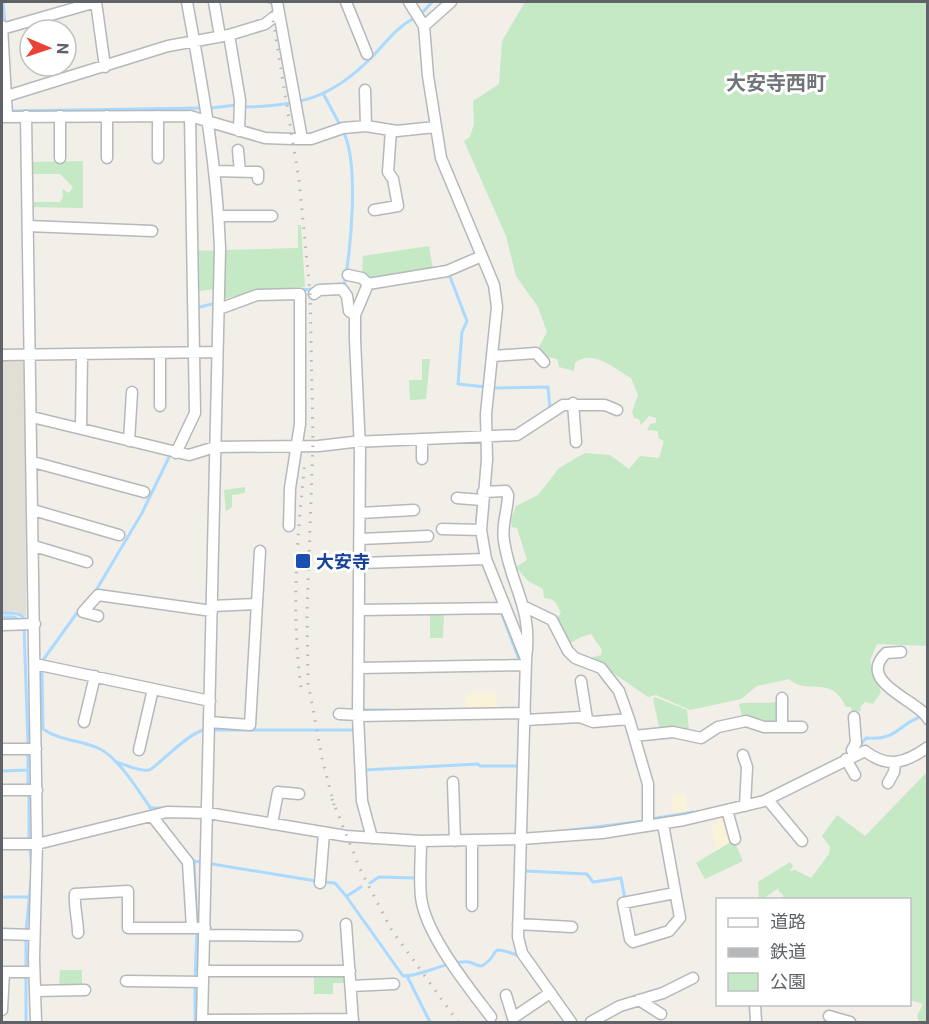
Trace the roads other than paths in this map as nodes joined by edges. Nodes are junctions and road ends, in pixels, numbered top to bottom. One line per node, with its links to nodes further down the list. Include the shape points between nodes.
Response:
1 (187, 2): 11 (street)
2 (214, 2): 10 (street)
3 (277, 2): 7 (street)
4 (346, 2): 12 (street)
5 (410, 2): 8 (street)
6 (451, 2): 8 (street)
7 (279, 13): 10 (street, via 265,24); 27 (street)
8 (424, 26): 24 (street)
9 (2, 28): 13 (street, via 96,2); 15 (street)
10 (224, 35): 11 (street); 26 (street, via 240,100)
11 (194, 39): 13 (street); 22 (street)
12 (367, 54)
13 (105, 67): 15 (street)
14 (365, 90): 23 (street)
15 (7, 96): 16 (street)
16 (4, 116): 17 (street)
17 (26, 116): 18 (street); 38 (street)
18 (60, 116): 19 (street); 29 (street)
19 (107, 116): 20 (street); 30 (street)
20 (158, 116): 21 (street); 31 (street)
21 (190, 116): 22 (street); 48 (street)
22 (209, 121): 26 (street); 32 (street)
23 (366, 126): 25 (street); 27 (street)
24 (435, 127): 25 (street); 40 (street, via 450,184)
25 (391, 130): 35 (street, via 388,172 398,206)
26 (239, 131): 27 (street, via 266,138)
27 (302, 139)
28 (238, 150): 33 (street)
29 (60, 158)
30 (107, 158)
31 (158, 158)
32 (216, 171): 33 (street); 36 (street)
33 (240, 172): 34 (street, via 258,172)
34 (258, 179)
35 (374, 210)
36 (219, 216): 37 (street); 44 (street)
37 (272, 216)
38 (28, 226): 39 (street); 51 (street)
39 (152, 231)
40 (482, 256): 42 (street, via 447,271); 52 (street, via 494,285 497,307)
41 (348, 275): 42 (street, via 362,278)
42 (368, 284): 45 (street)
43 (314, 294): 45 (street, via 319,290 342,289 349,311)
44 (219, 304): 46 (street); 65 (street, via 257,295 300,294)
45 (355, 315): 63 (street)
46 (218, 352): 48 (street); 66 (street)
47 (160, 353): 48 (street); 49 (street); 56 (street)
48 (194, 353): 67 (street, via 195,413)
49 (82, 354): 51 (street); 59 (street)
50 (2, 355): 51 (street)
51 (30, 355): 58 (street)
52 (493, 356): 53 (street, via 536,353); 60 (street)
53 (544, 362)
54 (132, 392): 62 (street)
55 (573, 404): 57 (street, via 605,405); 60 (street, via 557,408 517,435); 64 (street)
56 (160, 406)
57 (617, 410)
58 (32, 417): 59 (street); 69 (street)
59 (81, 429): 62 (street)
60 (486, 436): 61 (street); 72 (street, via 487,460)
61 (422, 439): 63 (street); 68 (street)
62 (129, 441): 67 (street)
63 (360, 442): 65 (street); 75 (street)
64 (576, 442)
65 (297, 443): 66 (street); 76 (street)
66 (215, 447): 67 (street, via 198,454); 90 (street)
67 (174, 451)
68 (422, 459)
69 (33, 462): 70 (street); 73 (street)
70 (144, 492)
71 (458, 498): 72 (street)
72 (480, 498): 78 (street); 88 (street, via 506,491 508,495 503,539)
73 (33, 510): 79 (street); 82 (street)
74 (414, 510): 75 (street)
75 (360, 513): 81 (street)
76 (289, 526)
77 (442, 530): 78 (street)
78 (478, 530): 84 (street)
79 (119, 535)
80 (428, 536): 81 (street)
81 (360, 539): 86 (street)
82 (34, 546): 85 (street); 93 (street)
83 (260, 551): 87 (street)
84 (484, 559): 86 (street); 89 (street)
85 (87, 561)
86 (360, 563): 91 (street)
87 (257, 604): 90 (street); 112 (street, via 250,725)
88 (525, 607): 96 (street, via 529,627); 110 (street, via 552,620 575,658 601,668 619,691)
89 (502, 608): 91 (street); 96 (street)
90 (212, 609): 92 (street, via 98,595 83,612); 103 (street)
91 (359, 610): 98 (street)
92 (98, 616)
93 (32, 624): 94 (street); 97 (street)
94 (2, 625)
95 (901, 652): 107 (street, via 882,656 880,678)
96 (524, 663): 98 (street); 106 (street)
97 (35, 664): 99 (street); 118 (street)
98 (359, 668): 104 (street)
99 (95, 676): 101 (street); 111 (street)
100 (581, 681): 109 (street)
101 (153, 688): 103 (street); 119 (street)
102 (782, 698): 113 (street)
103 (210, 701): 112 (street)
104 (357, 713): 105 (street); 106 (street); 138 (street, via 362,801)
105 (339, 714)
106 (523, 715): 109 (street); 139 (street)
107 (927, 716)
108 (854, 717): 120 (street, via 856,743)
109 (587, 719): 110 (street)
110 (629, 719): 115 (street)
111 (84, 722)
112 (209, 722): 132 (street)
113 (782, 726): 114 (street); 115 (street, via 764,727 746,721 718,728 701,738 673,732)
114 (802, 727)
115 (634, 736): 135 (street, via 648,784)
116 (927, 747): 122 (street)
117 (2, 749): 118 (street)
118 (31, 749): 127 (street)
119 (139, 750)
120 (851, 754): 122 (street, via 865,752 879,762); 123 (street); 129 (street)
121 (743, 755): 130 (street, via 747,767)
122 (895, 763): 125 (street)
123 (855, 775)
124 (453, 782): 140 (street)
125 (888, 783)
126 (2, 790): 127 (street)
127 (31, 790): 146 (street)
128 (299, 794): 134 (street, via 278,792)
129 (768, 800): 130 (street); 144 (street)
130 (745, 803): 131 (street)
131 (727, 810): 136 (street); 141 (street)
132 (208, 813): 133 (street); 134 (street); 153 (street)
133 (156, 815): 146 (street); 153 (street, via 188,862)
134 (273, 821): 137 (street)
135 (648, 822): 136 (street); 139 (street)
136 (663, 824): 148 (street)
137 (324, 833): 138 (street); 147 (street)
138 (372, 835): 143 (street)
139 (521, 836): 142 (street); 151 (street)
140 (455, 838): 142 (street); 143 (street)
141 (735, 839)
142 (472, 840): 149 (street)
143 (421, 841): 174 (street, via 421,899 437,939)
144 (802, 841)
145 (2, 844): 146 (street)
146 (32, 844): 156 (street)
147 (320, 881)
148 (675, 893): 148 (street, via 680,918 669,931 633,942 623,903)
149 (472, 906)
150 (346, 924): 158 (street)
151 (518, 924): 152 (street); 167 (street, via 522,953)
152 (572, 927)
153 (199, 929): 154 (street, via 128,928 128,891 75,894); 157 (street); 161 (street)
154 (78, 933)
155 (2, 934): 156 (street)
156 (29, 935): 159 (street)
157 (297, 936)
158 (350, 971): 161 (street); 164 (street)
159 (28, 972): 166 (street); 171 (street, via 4,972)
160 (693, 978): 169 (street)
161 (199, 979): 162 (street); 175 (street)
162 (126, 981)
163 (394, 984): 164 (street)
164 (351, 986): 176 (street)
165 (85, 990): 166 (street)
166 (35, 991): 177 (street)
167 (550, 993): 168 (street, via 513,1018); 178 (street)
168 (506, 995)
169 (639, 1000): 172 (street); 179 (street)
170 (755, 1006): 180 (street)
171 (2, 1010)
172 (661, 1014)
173 (829, 1016): 181 (street)
174 (491, 1017)
175 (202, 1021): 176 (street)
176 (353, 1021)
177 (36, 1023)
178 (571, 1023)
179 (591, 1023)
180 (756, 1023)
181 (850, 1023)

